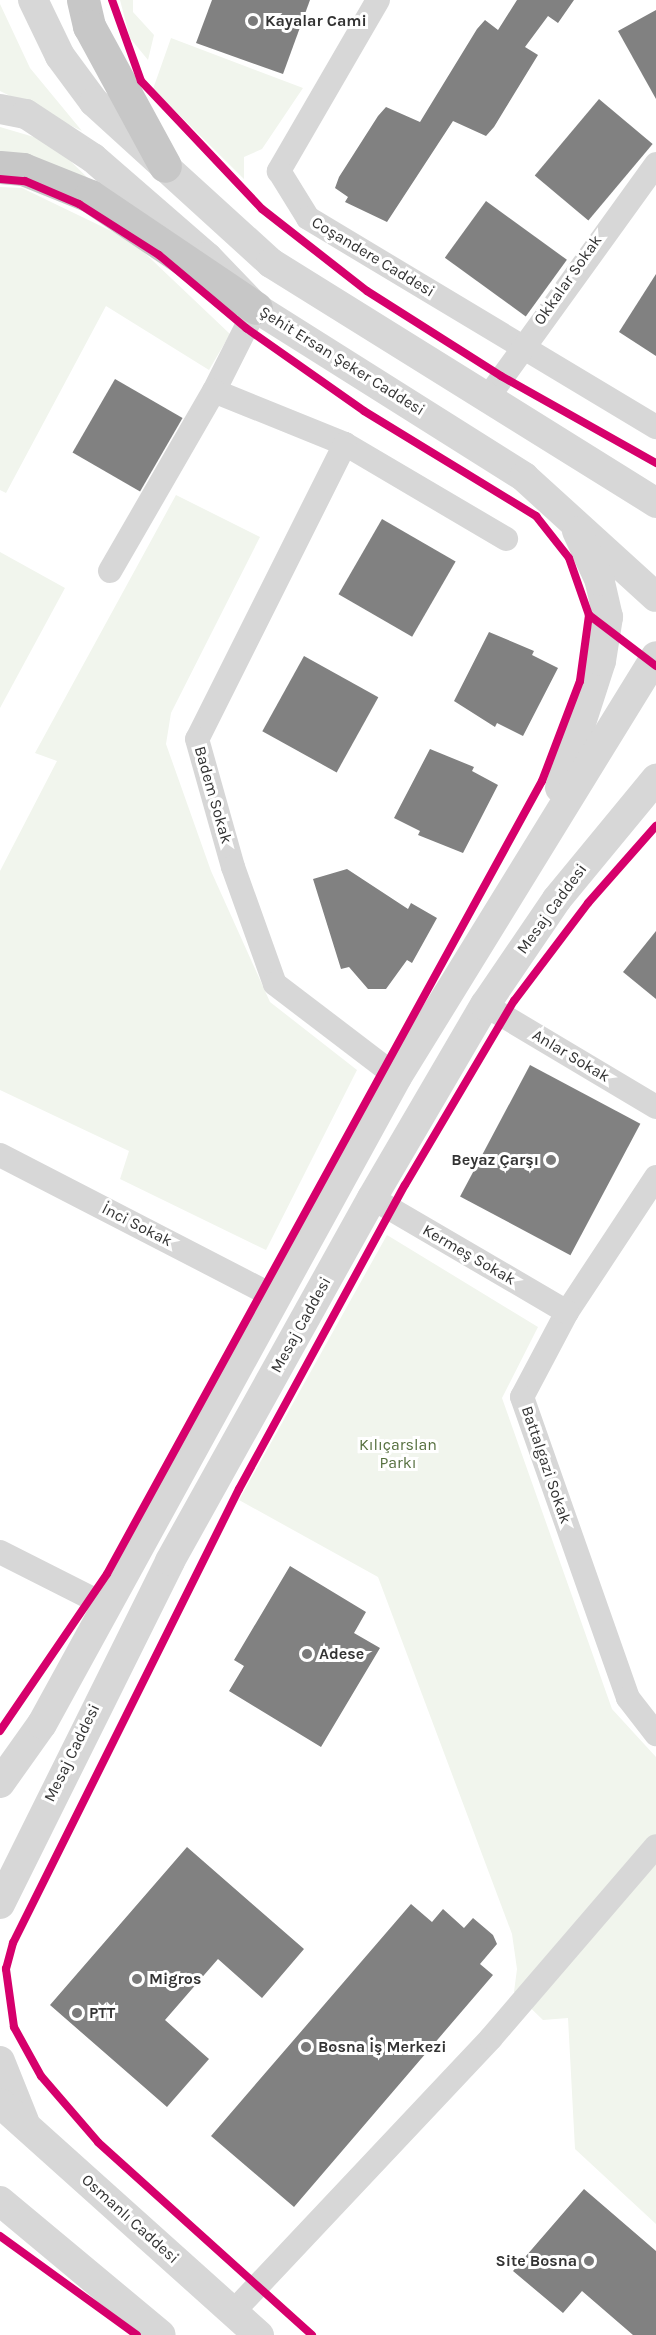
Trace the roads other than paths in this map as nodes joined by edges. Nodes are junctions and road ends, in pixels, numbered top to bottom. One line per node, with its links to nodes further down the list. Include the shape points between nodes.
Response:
1 (33, 0): 6 (street, via 60,56 94,102)
2 (83, 0): 6 (highway, via 89,26)
3 (378, 0): 9 (street, Coşandere Caddesi, via 279,171 308,218)
4 (0, 109): 8 (street, Şehit Ersan Şeker Caddesi, via 26,114 93,158 207,257)
5 (656, 164): 9 (street, Okkalar Sokak)
6 (165, 166): 11 (street, via 272,263)
7 (0, 167): 8 (highway, via 23,169 90,196)
8 (256, 308): 10 (street); 16 (street, Şehit Ersan Şeker Caddesi, via 524,477)
9 (521, 347): 11 (street, Okkalar Sokak); 12 (street, Coşandere Caddesi)
10 (214, 391): 13 (street); 18 (street)
11 (486, 400): 14 (street)
12 (656, 427)
13 (345, 444): 17 (street); 24 (street, Badem Sokak, via 197,739 233,867 275,984)
14 (642, 489): 15 (street)
15 (656, 503)
16 (569, 515): 19 (street, Şehit Ersan Şeker Caddesi); 22 (street, via 589,552 608,617 601,661)
17 (506, 539)
18 (110, 571)
19 (656, 597)
20 (656, 656): 22 (street)
21 (650, 787): 23 (street, Mesaj Caddesi, via 556,899)
22 (551, 822): 24 (street)
23 (485, 1005): 25 (street, Anlar Sokak); 28 (street, Mesaj Caddesi)
24 (397, 1077): 29 (street)
25 (656, 1107)
26 (0, 1155): 29 (street, İnci Sokak)
27 (656, 1177): 30 (street, Battalgazi Sokak)
28 (372, 1198): 30 (street, Kermeş Sokak); 36 (street, Mesaj Caddesi, via 170,1560)
29 (273, 1296): 32 (street)
30 (567, 1312): 33 (street, Battalgazi Sokak, via 522,1397 628,1698)
31 (0, 1552): 32 (street)
32 (105, 1605): 34 (street, via 42,1724)
33 (656, 1734)
34 (0, 1783)
35 (656, 1846): 41 (street, via 491,2038)
36 (0, 1904)
37 (0, 2061): 39 (street)
38 (0, 2103): 39 (street, Osmanlı Caddesi)
39 (25, 2123): 41 (street, Osmanlı Caddesi)
40 (0, 2201): 42 (street)
41 (233, 2312): 43 (street, Osmanlı Caddesi)
42 (161, 2335)
43 (259, 2335)

